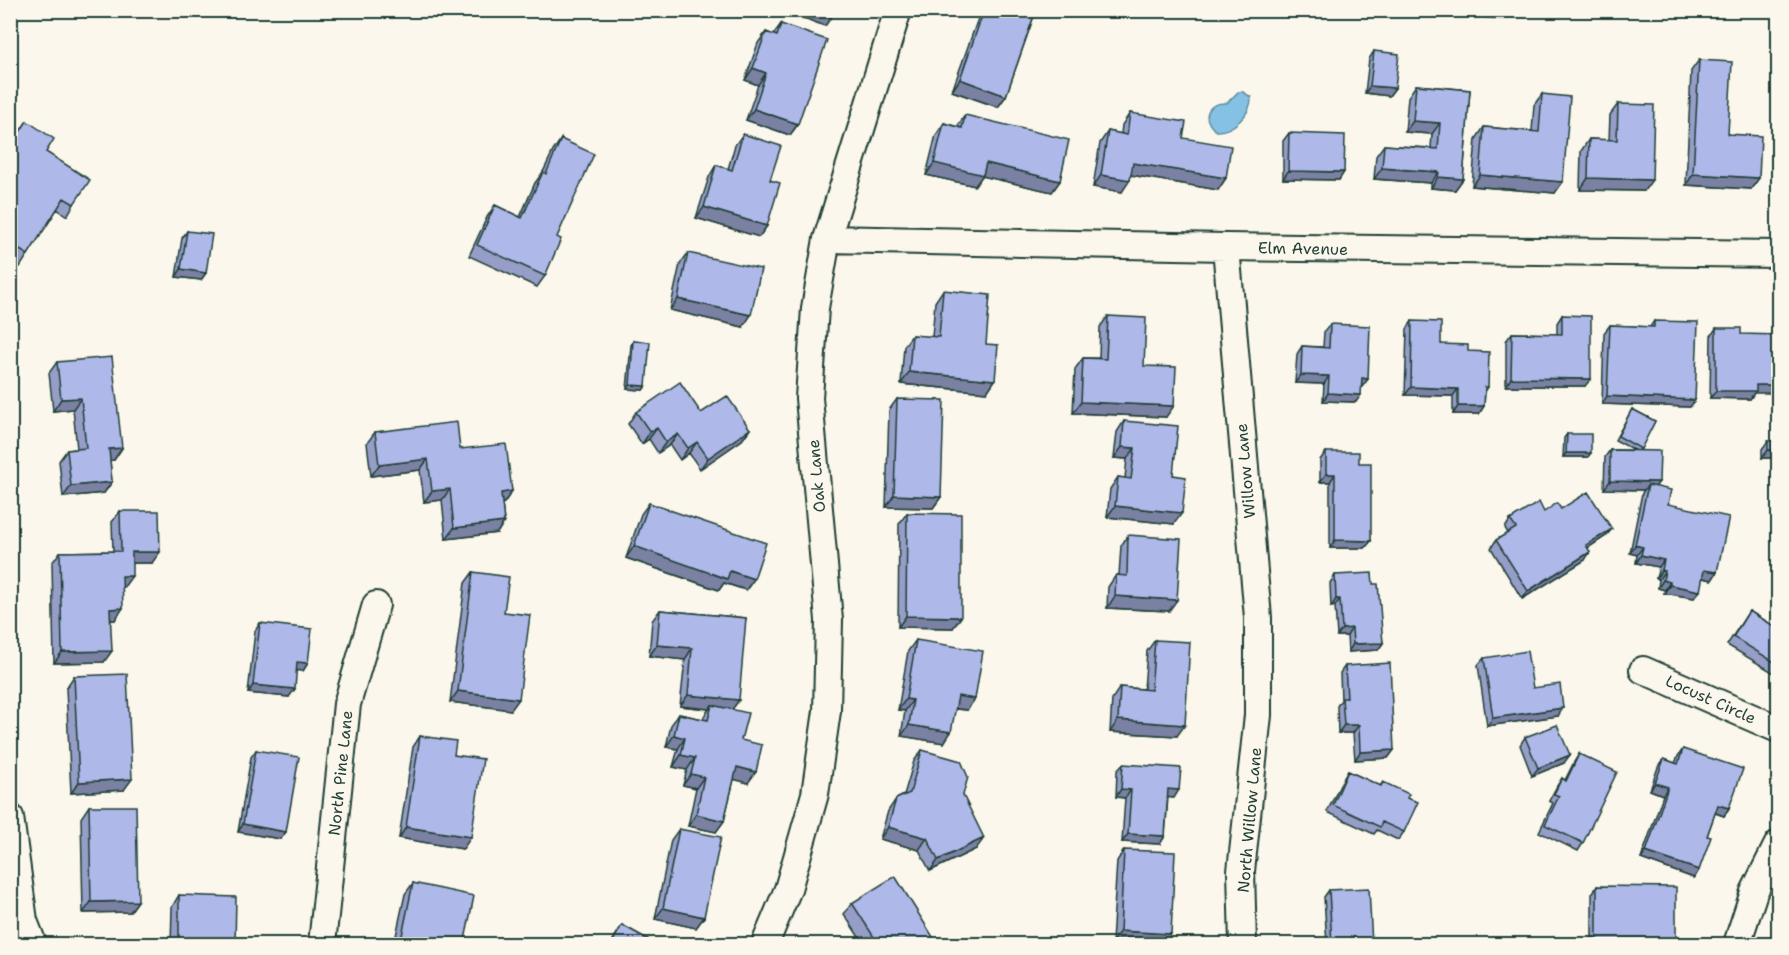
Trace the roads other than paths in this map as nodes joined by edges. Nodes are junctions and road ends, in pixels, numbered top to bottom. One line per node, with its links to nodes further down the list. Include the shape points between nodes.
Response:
1 (898, 10): 2 (street, Oak Lane)
2 (827, 239): 3 (street, Elm Avenue); 13 (street, Oak Lane, via 815,308 809,398 829,620 827,711 815,794 788,889)
3 (1226, 247): 4 (street, Elm Avenue); 7 (street, Willow Lane, via 1258,618)
4 (1779, 254)
5 (376, 605): 12 (street, North Pine Lane, via 347,704)
6 (1643, 670): 8 (street, Locust Circle)
7 (1258, 696): 14 (street, North Willow Lane, via 1241,871)
8 (1779, 729)
9 (10, 817): 11 (street, via 24,921)
10 (1779, 844): 15 (street, via 1754,892)
11 (33, 945)
12 (322, 945)
13 (765, 945)
14 (1244, 945)
15 (1737, 945)

